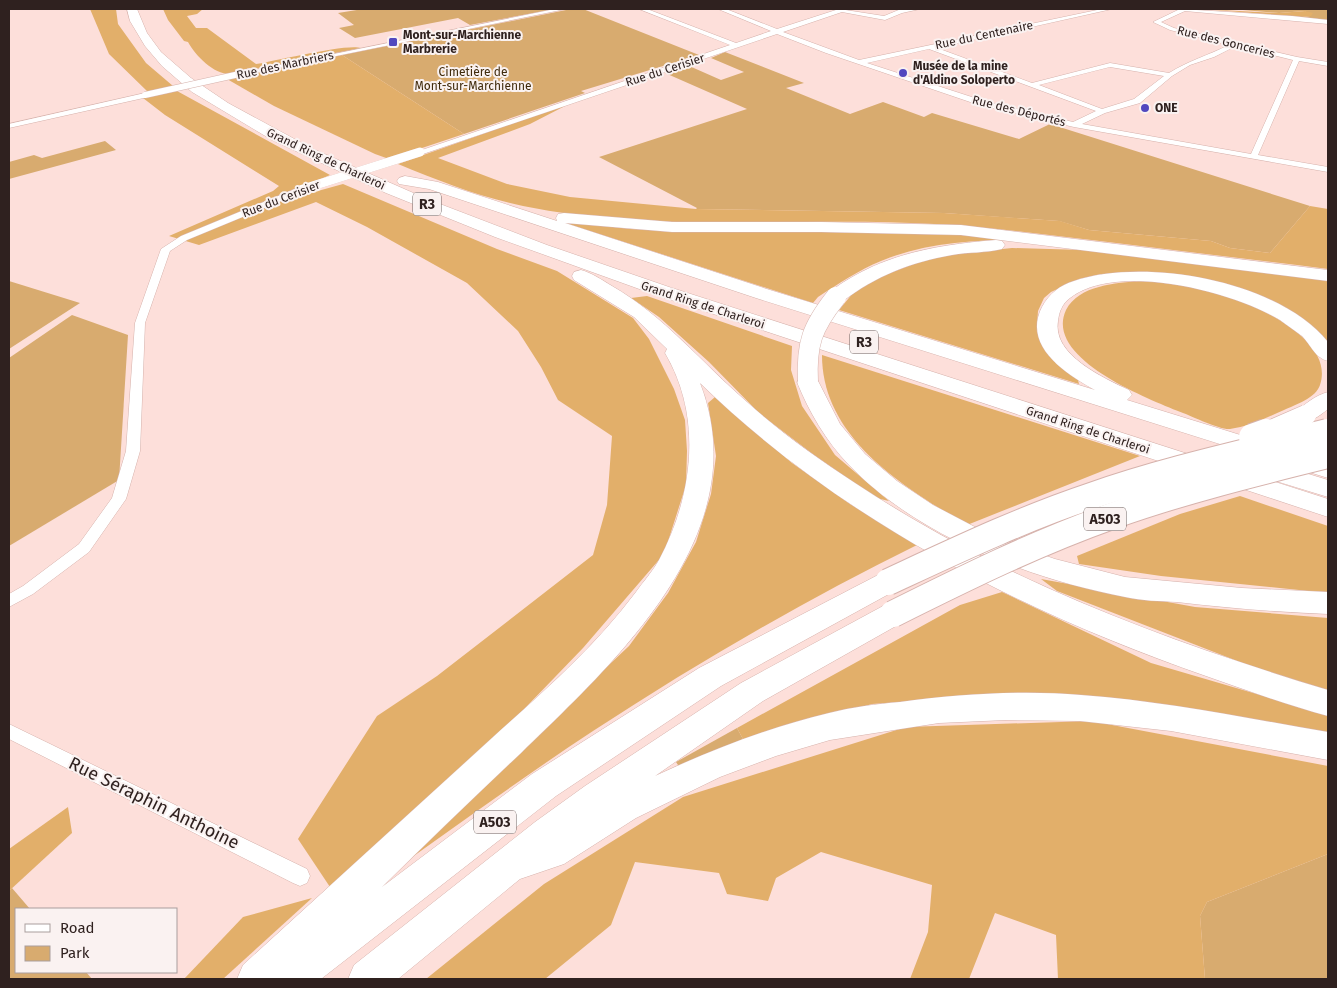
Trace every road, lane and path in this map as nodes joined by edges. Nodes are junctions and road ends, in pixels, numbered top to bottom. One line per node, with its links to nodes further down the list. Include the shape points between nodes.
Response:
1 (132, 9): 29 (highway, Grand Ring de Charleroi / R3, via 140,30 159,56 178,75 232,112 349,171)
2 (563, 9): 23 (street, Rue des Marbriers, bridge, via 253,71)
3 (642, 9): 12 (street)
4 (721, 9): 10 (street, Rue des Déportés)
5 (917, 9): 8 (street, via 885,18)
6 (1109, 9): 13 (street, Rue du Centenaire)
7 (1184, 9): 9 (street); 11 (street, Rue des Gonceries, via 1156,22)
8 (843, 10): 10 (street, Rue du Cerisier)
9 (1328, 22)
10 (776, 32): 12 (street, Rue du Cerisier); 15 (street, Rue des Déportés)
11 (1234, 44): 14 (street, Rue des Gonceries); 18 (street)
12 (737, 46): 42 (street, Rue du Cerisier, bridge, via 300,190 184,238 166,249 140,323 133,450 119,499 84,548)
13 (929, 47): 15 (street, Rue du Centenaire); 19 (street)
14 (1297, 60): 16 (street, Rue des Gonceries); 25 (street)
15 (860, 63): 22 (street, Rue des Déportés, via 982,103)
16 (1328, 64)
17 (197, 72): 21 (highway, Grand Ring de Charleroi)
18 (1170, 75): 19 (street, via 1110,65); 20 (street, via 1137,101)
19 (1031, 85): 20 (street)
20 (1102, 111): 22 (street)
21 (259, 112)
22 (1074, 125): 25 (street, Rue des Déportés)
23 (9, 126)
24 (304, 135): 27 (highway, Grand Ring de Charleroi / R3)
25 (1254, 156): 26 (street, Rue des Déportés)
26 (1328, 170)
27 (405, 181): 28 (highway, via 432,185); 40 (highway, Grand Ring de Charleroi / R3, via 674,280)
28 (470, 198): 30 (highway, via 537,213 600,222 682,228 821,226 942,229); 35 (highway)
29 (533, 246): 32 (highway, via 546,260 609,291 642,314); 41 (highway, Grand Ring de Charleroi / R3, via 659,291)
30 (1104, 246): 31 (highway); 43 (highway, bridge, via 1007,244 941,250 913,257 852,283 820,316 811,333 806,355 808,382 833,431 884,483 922,510 999,549 1054,569 1126,587)
31 (1328, 275)
32 (663, 334): 44 (highway, via 784,445 845,489 928,539 1068,610 1188,657); 49 (highway, via 683,366 695,398 702,432 700,476 690,521 670,566 624,629 555,700)
33 (1328, 355): 35 (highway, via 1309,332 1280,313 1246,296 1206,284 1167,278 1108,278 1085,283 1063,294 1051,305 1046,325 1048,338 1060,354 1083,374)
34 (1328, 399): 38 (highway, bridge, via 1306,415 1270,431 1186,458)
35 (1159, 418): 39 (highway)
36 (1328, 432): 38 (highway, A503, bridge)
37 (1328, 455): 47 (highway, A503, bridge, via 1112,516 996,562 893,614 752,692 597,797)
38 (1176, 470): 50 (highway, A503, bridge, via 1081,499 976,541 888,582 710,677 544,784)
39 (1328, 470)
40 (1328, 489)
41 (1328, 508)
42 (9, 601)
43 (1328, 603)
44 (1328, 703)
45 (9, 731): 48 (street, Rue Séraphin Anthoine)
46 (1328, 746): 47 (highway, via 1171,718 1080,708 939,710 875,718 830,726 773,742 708,767 624,807 551,852)
47 (511, 864): 51 (highway, A503)
48 (300, 876)
49 (257, 979)
50 (290, 979)
51 (368, 979)

